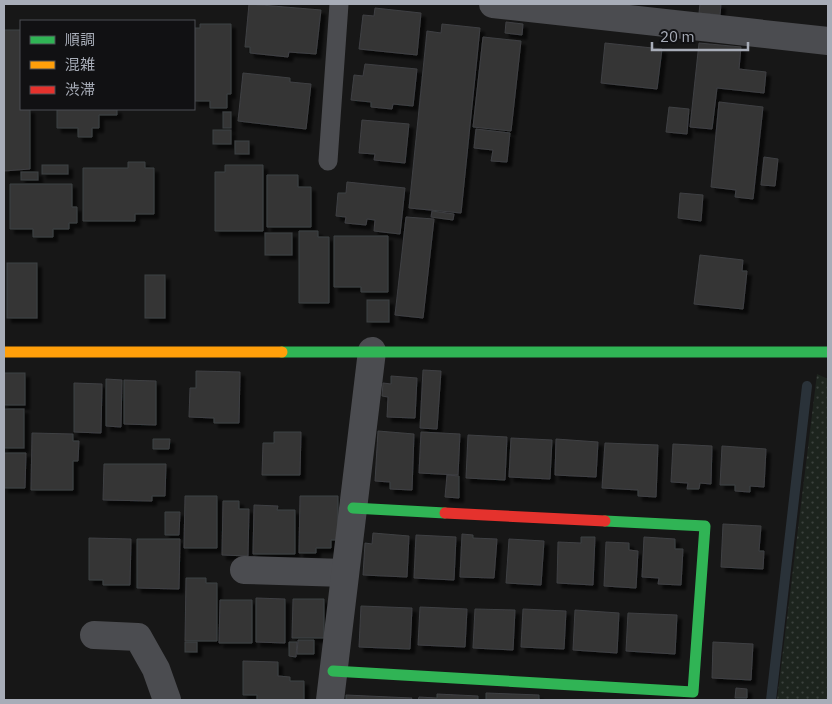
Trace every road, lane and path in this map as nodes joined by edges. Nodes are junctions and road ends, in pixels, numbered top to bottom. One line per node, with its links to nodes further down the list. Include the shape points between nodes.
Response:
1 (339, 4): 4 (lane)
2 (493, 4): 3 (street)
3 (828, 42)
4 (328, 161)
5 (372, 351): 6 (street); 7 (street); 8 (street)
6 (4, 352)
7 (828, 352)
8 (353, 508): 10 (street); 12 (street, via 705,526 693,692)
9 (244, 570): 10 (street)
10 (345, 573): 12 (street)
11 (94, 636): 13 (street, via 138,637 156,669)
12 (333, 671): 14 (street)
13 (167, 700)
14 (330, 700)

